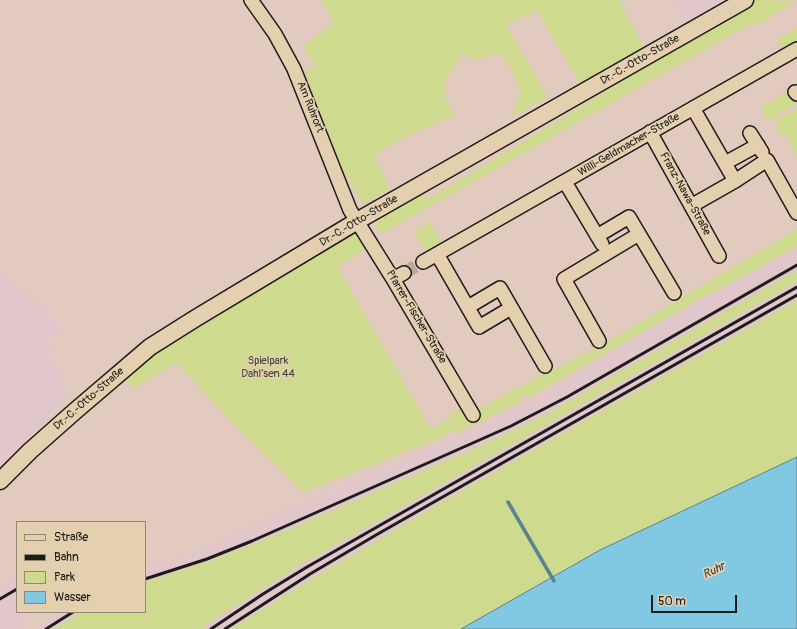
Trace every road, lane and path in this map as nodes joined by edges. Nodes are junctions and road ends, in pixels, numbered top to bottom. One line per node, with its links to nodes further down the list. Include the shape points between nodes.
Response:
1 (251, 0): 14 (street, Am Ruhrort, via 275,34 294,69 350,210)
2 (745, 0): 14 (street, Dr.-C.-Otto-Straße)
3 (797, 49): 4 (street, Willi-Geldmacher-Straße)
4 (693, 108): 5 (street, Willi-Geldmacher-Straße); 9 (street, Willi-Geldmacher-Straße)
5 (650, 132): 11 (street, Willi-Geldmacher-Straße); 12 (street, Franz-Nawa-Straße)
6 (750, 133): 7 (street)
7 (758, 145): 8 (street); 9 (street)
8 (767, 160): 10 (street); 13 (street)
9 (725, 163): 10 (street, Willi-Geldmacher-Straße)
10 (735, 180): 12 (street)
11 (565, 182): 16 (street, Willi-Geldmacher-Straße); 18 (street, Willi-Geldmacher-Straße)
12 (692, 206): 19 (street, Franz-Nawa-Straße)
13 (797, 213)
14 (357, 221): 26 (street, Pfarrer-Fischer-Straße, via 399,276); 27 (street, Dr.-C.-Otto-Straße, via 150,347 30,451)
15 (639, 234): 16 (street, via 629,217); 17 (street); 21 (street)
16 (597, 236): 17 (street, Willi-Geldmacher-Straße)
17 (607, 253): 24 (street, via 564,280)
18 (437, 254): 20 (street, Willi-Geldmacher-Straße); 22 (street)
19 (719, 256)
20 (423, 262)
21 (674, 293)
22 (468, 307): 23 (street, via 479,327); 23 (street, via 500,288)
23 (511, 308): 25 (street)
24 (599, 341)
25 (545, 366)
26 (473, 415)
27 (0, 481)

